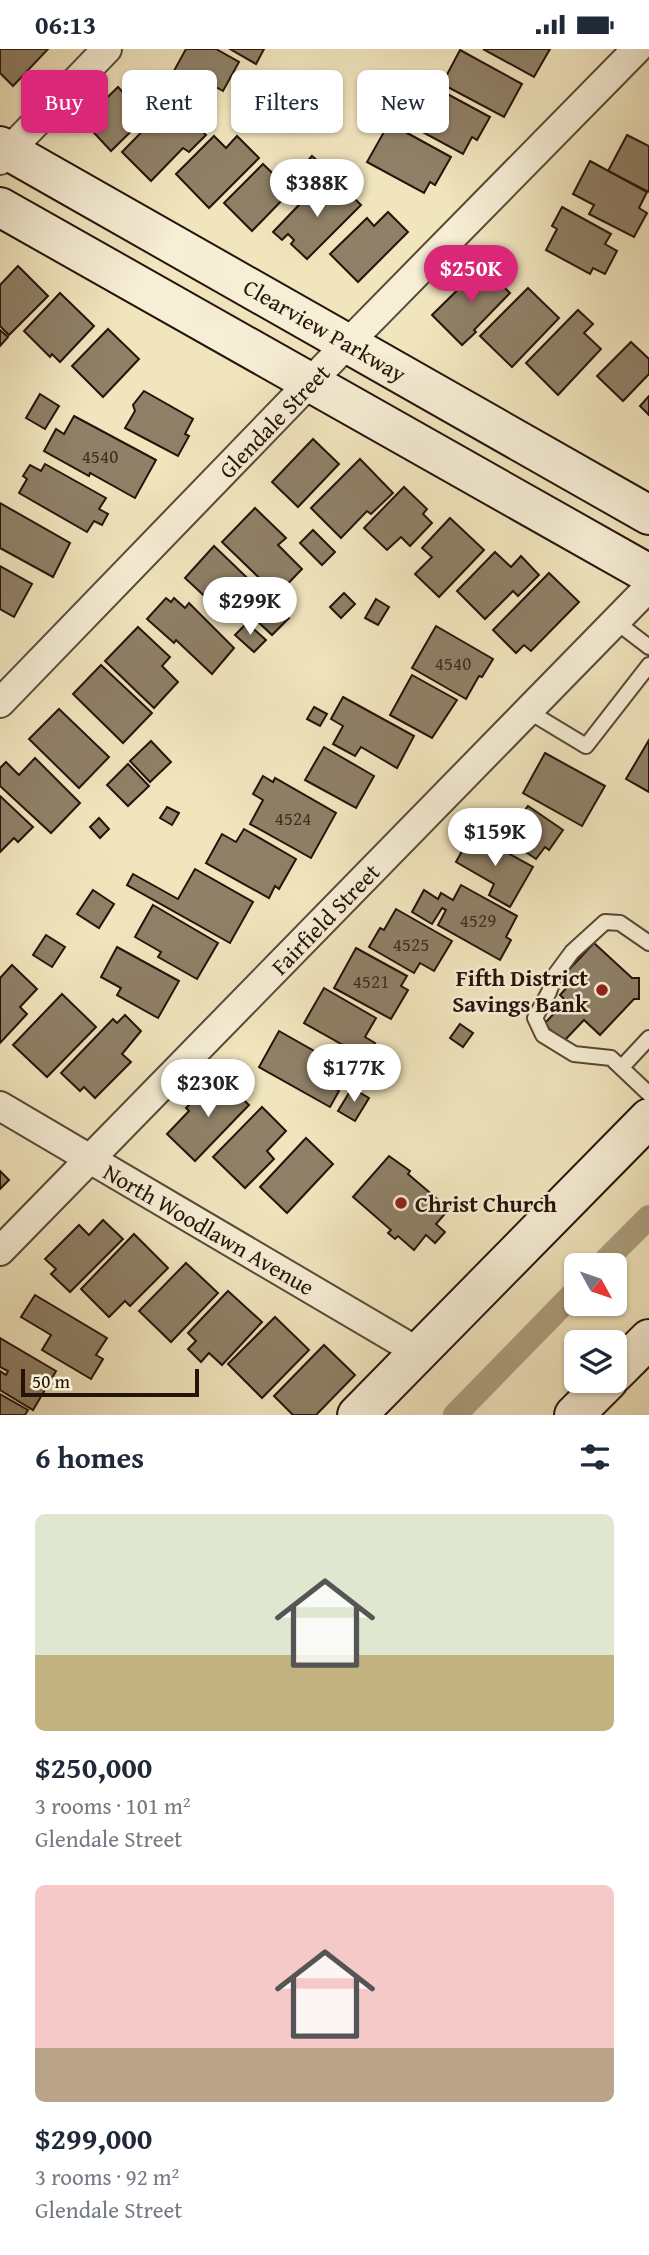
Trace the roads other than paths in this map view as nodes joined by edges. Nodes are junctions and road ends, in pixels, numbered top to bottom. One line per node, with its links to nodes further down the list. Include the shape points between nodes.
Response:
1 (107, 49): 3 (street)
2 (637, 49): 5 (street, Glendale Street)
3 (3, 152): 5 (main road, Clearview Parkway)
4 (0, 207): 6 (main road)
5 (348, 343): 6 (street, Glendale Street); 7 (main road, Clearview Parkway)
6 (312, 382): 8 (main road); 13 (street, Glendale Street)
7 (649, 515)
8 (649, 574)
9 (649, 587): 10 (street, Fairfield Street)
10 (615, 621): 11 (lane); 14 (street, Fairfield Street)
11 (649, 647)
12 (649, 665): 14 (lane, via 586,746)
13 (0, 703)
14 (528, 711): 21 (street, Fairfield Street)
15 (649, 943): 17 (lane, via 620,923 605,922 555,975 535,1018 543,1035 574,1054 611,1058)
16 (649, 1038): 17 (lane)
17 (622, 1067): 18 (lane)
18 (649, 1094)
19 (0, 1106): 21 (street, North Woodlawn Avenue)
20 (649, 1118): 24 (main road)
21 (90, 1160): 22 (street, Fairfield Street); 24 (street, North Woodlawn Avenue)
22 (0, 1251)
23 (649, 1339): 25 (main road)
24 (418, 1352): 27 (main road)
25 (627, 1361)
26 (596, 1393): 28 (main road)
27 (357, 1415)
28 (574, 1415)

